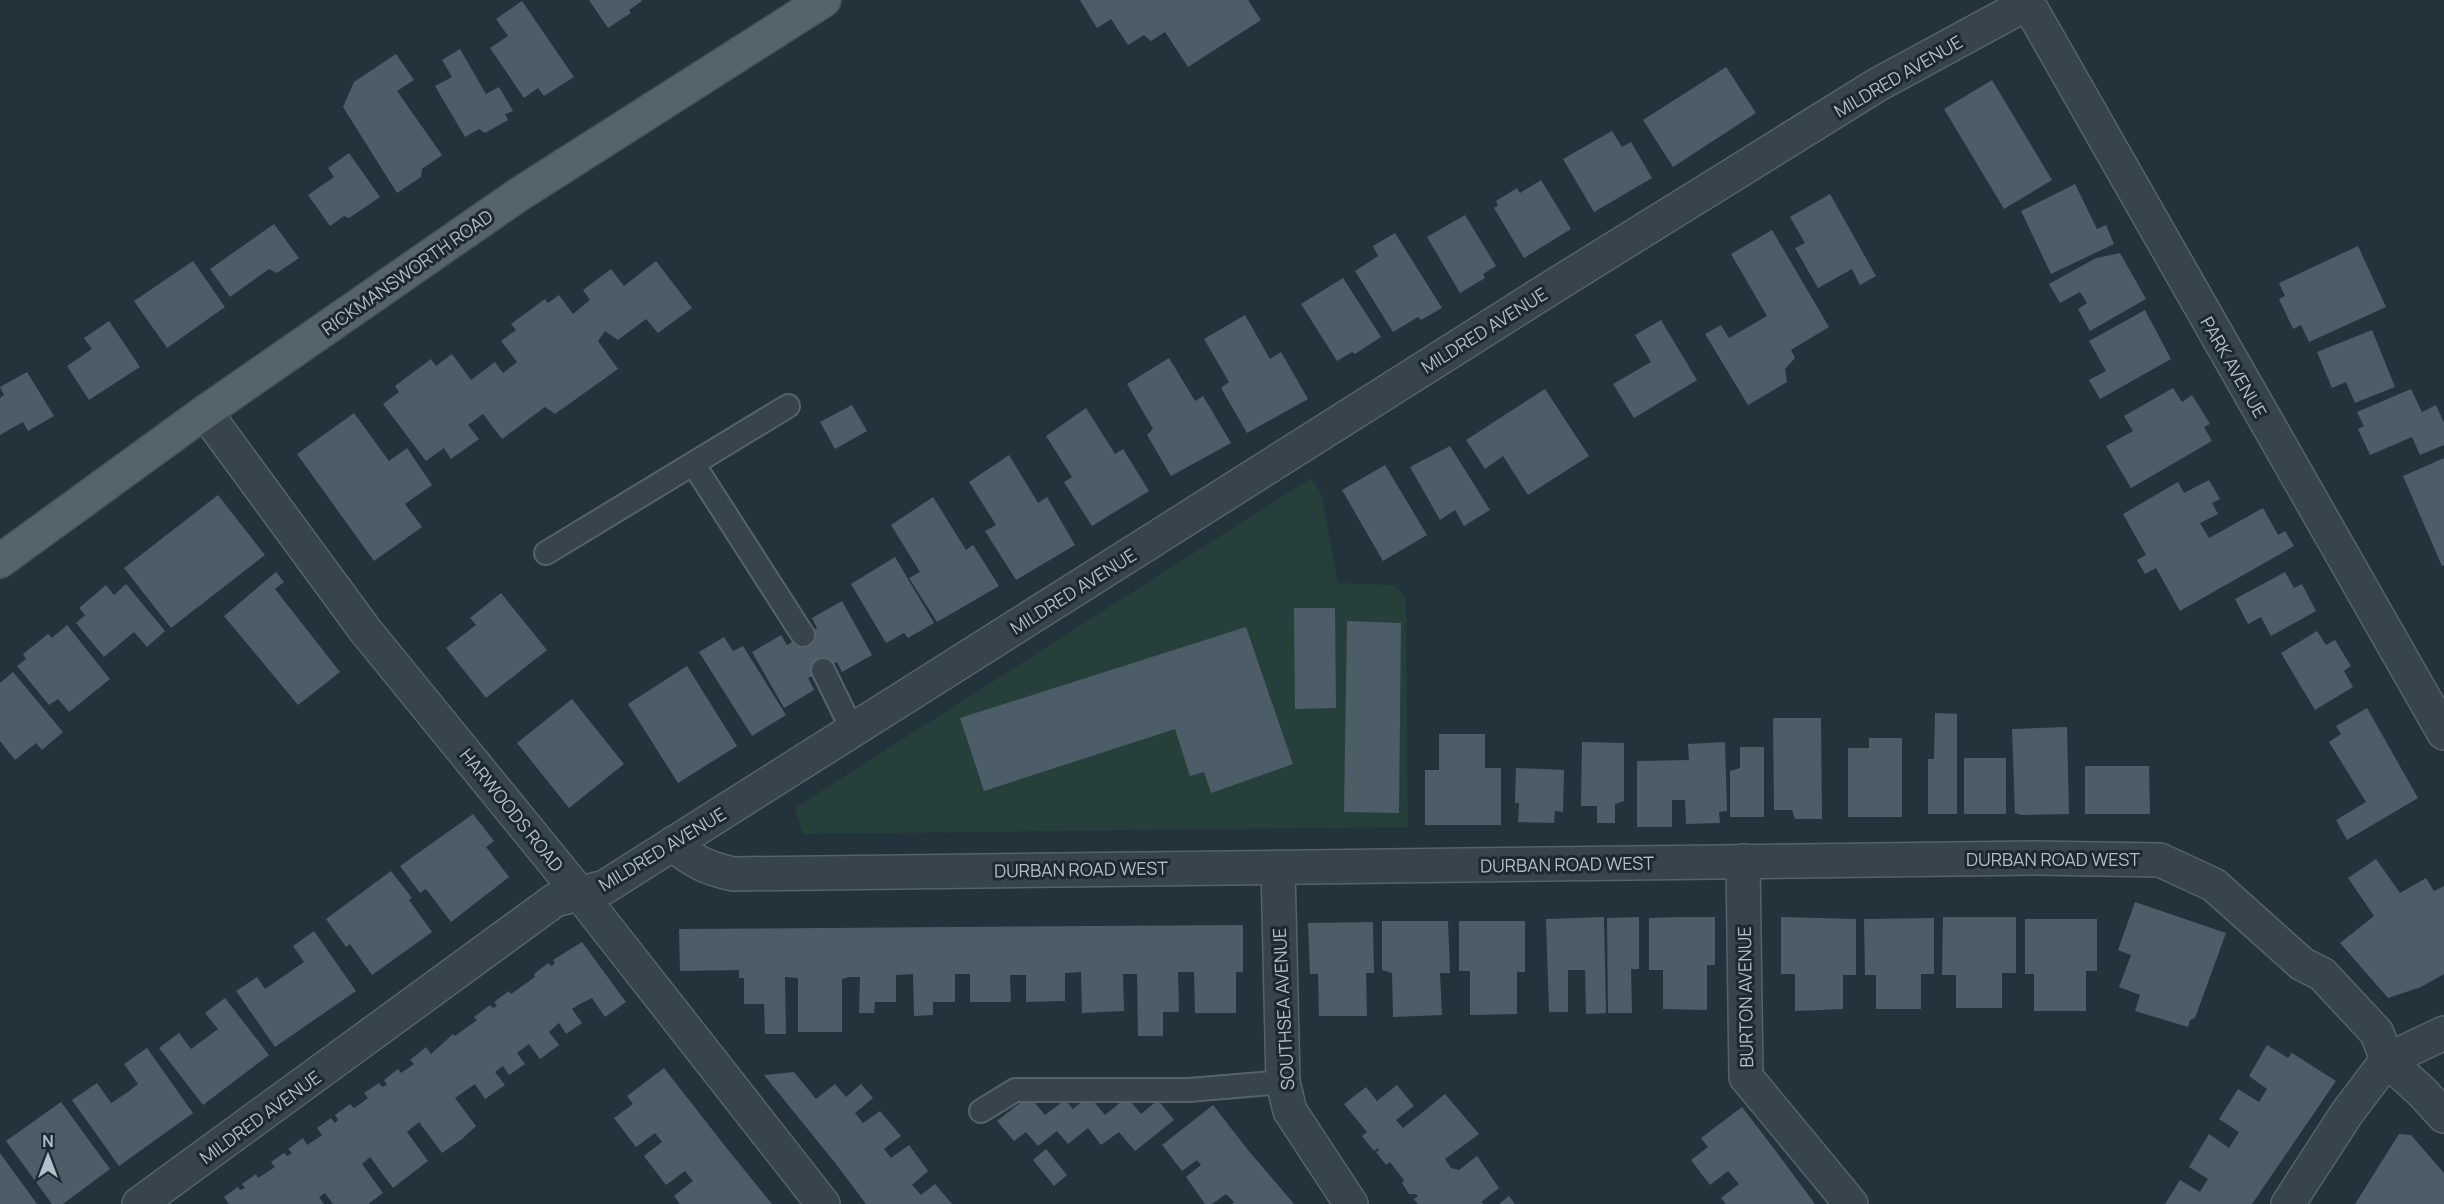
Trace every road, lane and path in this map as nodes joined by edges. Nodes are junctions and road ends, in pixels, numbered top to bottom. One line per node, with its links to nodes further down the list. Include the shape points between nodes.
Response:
1 (824, 0): 4 (main road, RICKMANSWORTH ROAD, via 518,195)
2 (2030, 1): 10 (street, PARK AVENUE); 11 (street, MILDRED AVENUE, via 1877,85)
3 (788, 406): 5 (lane)
4 (205, 412): 7 (main road, RICKMANSWORTH ROAD); 15 (street, HARWOODS ROAD, via 365,630)
5 (694, 465): 6 (lane); 8 (lane)
6 (546, 553)
7 (0, 561)
8 (803, 635)
9 (823, 670): 11 (lane)
10 (2439, 714)
11 (853, 730): 12 (street, MILDRED AVENUE)
12 (672, 844): 14 (street, DURBAN ROAD WEST, via 708,868 733,874); 15 (street, MILDRED AVENUE, via 604,887)
13 (1743, 861): 14 (street, DURBAN ROAD WEST); 17 (street, DURBAN ROAD WEST, via 2160,860 2214,885 2302,964 2322,974 2377,1033); 24 (street, BURTON AVENUE, via 1746,1077)
14 (1278, 868): 18 (street, SOUTHSEA AVENUE)
15 (580, 894): 21 (street, HARWOODS ROAD); 22 (street, MILDRED AVENUE, via 555,900)
16 (2444, 1033): 17 (street)
17 (2387, 1060): 20 (street); 25 (street)
18 (1283, 1082): 19 (lane, via 1189,1090 1015,1090); 23 (street, SOUTHSEA AVENUE, via 1290,1111)
19 (981, 1111)
20 (2444, 1116)
21 (816, 1202)
22 (139, 1204)
23 (1351, 1204)
24 (1851, 1204)
25 (2288, 1204)

